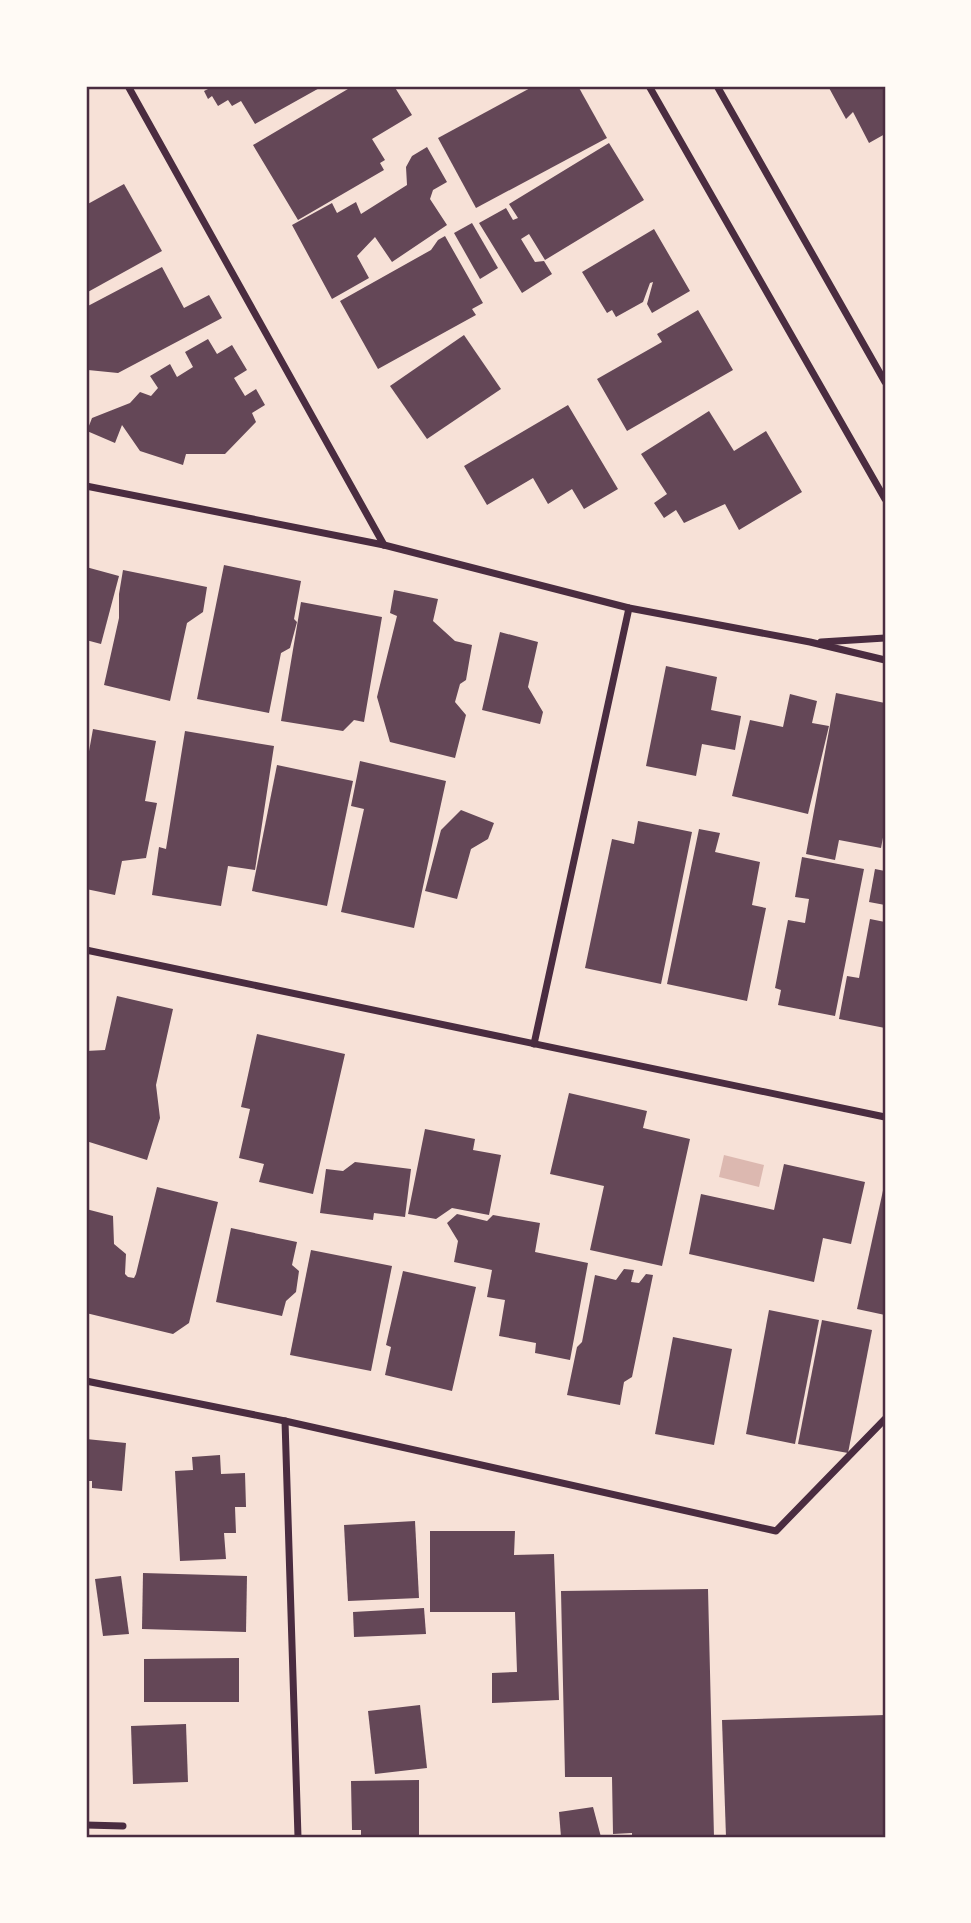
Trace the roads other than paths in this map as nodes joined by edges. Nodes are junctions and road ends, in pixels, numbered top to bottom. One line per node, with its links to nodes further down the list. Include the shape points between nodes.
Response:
1 (128, 86): 7 (street)
2 (649, 86): 6 (street)
3 (717, 86): 4 (street)
4 (885, 383)
5 (86, 486): 7 (street)
6 (885, 499)
7 (383, 545): 8 (street)
8 (629, 608): 10 (street); 13 (street)
9 (885, 638): 10 (street)
10 (810, 642): 11 (street)
11 (885, 660)
12 (86, 950): 13 (street)
13 (534, 1044): 14 (street)
14 (885, 1117)
15 (86, 1381): 17 (street)
16 (885, 1419): 17 (street, via 776,1531)
17 (285, 1421): 20 (street)
18 (86, 1825): 19 (street)
19 (122, 1826)
20 (298, 1837)

